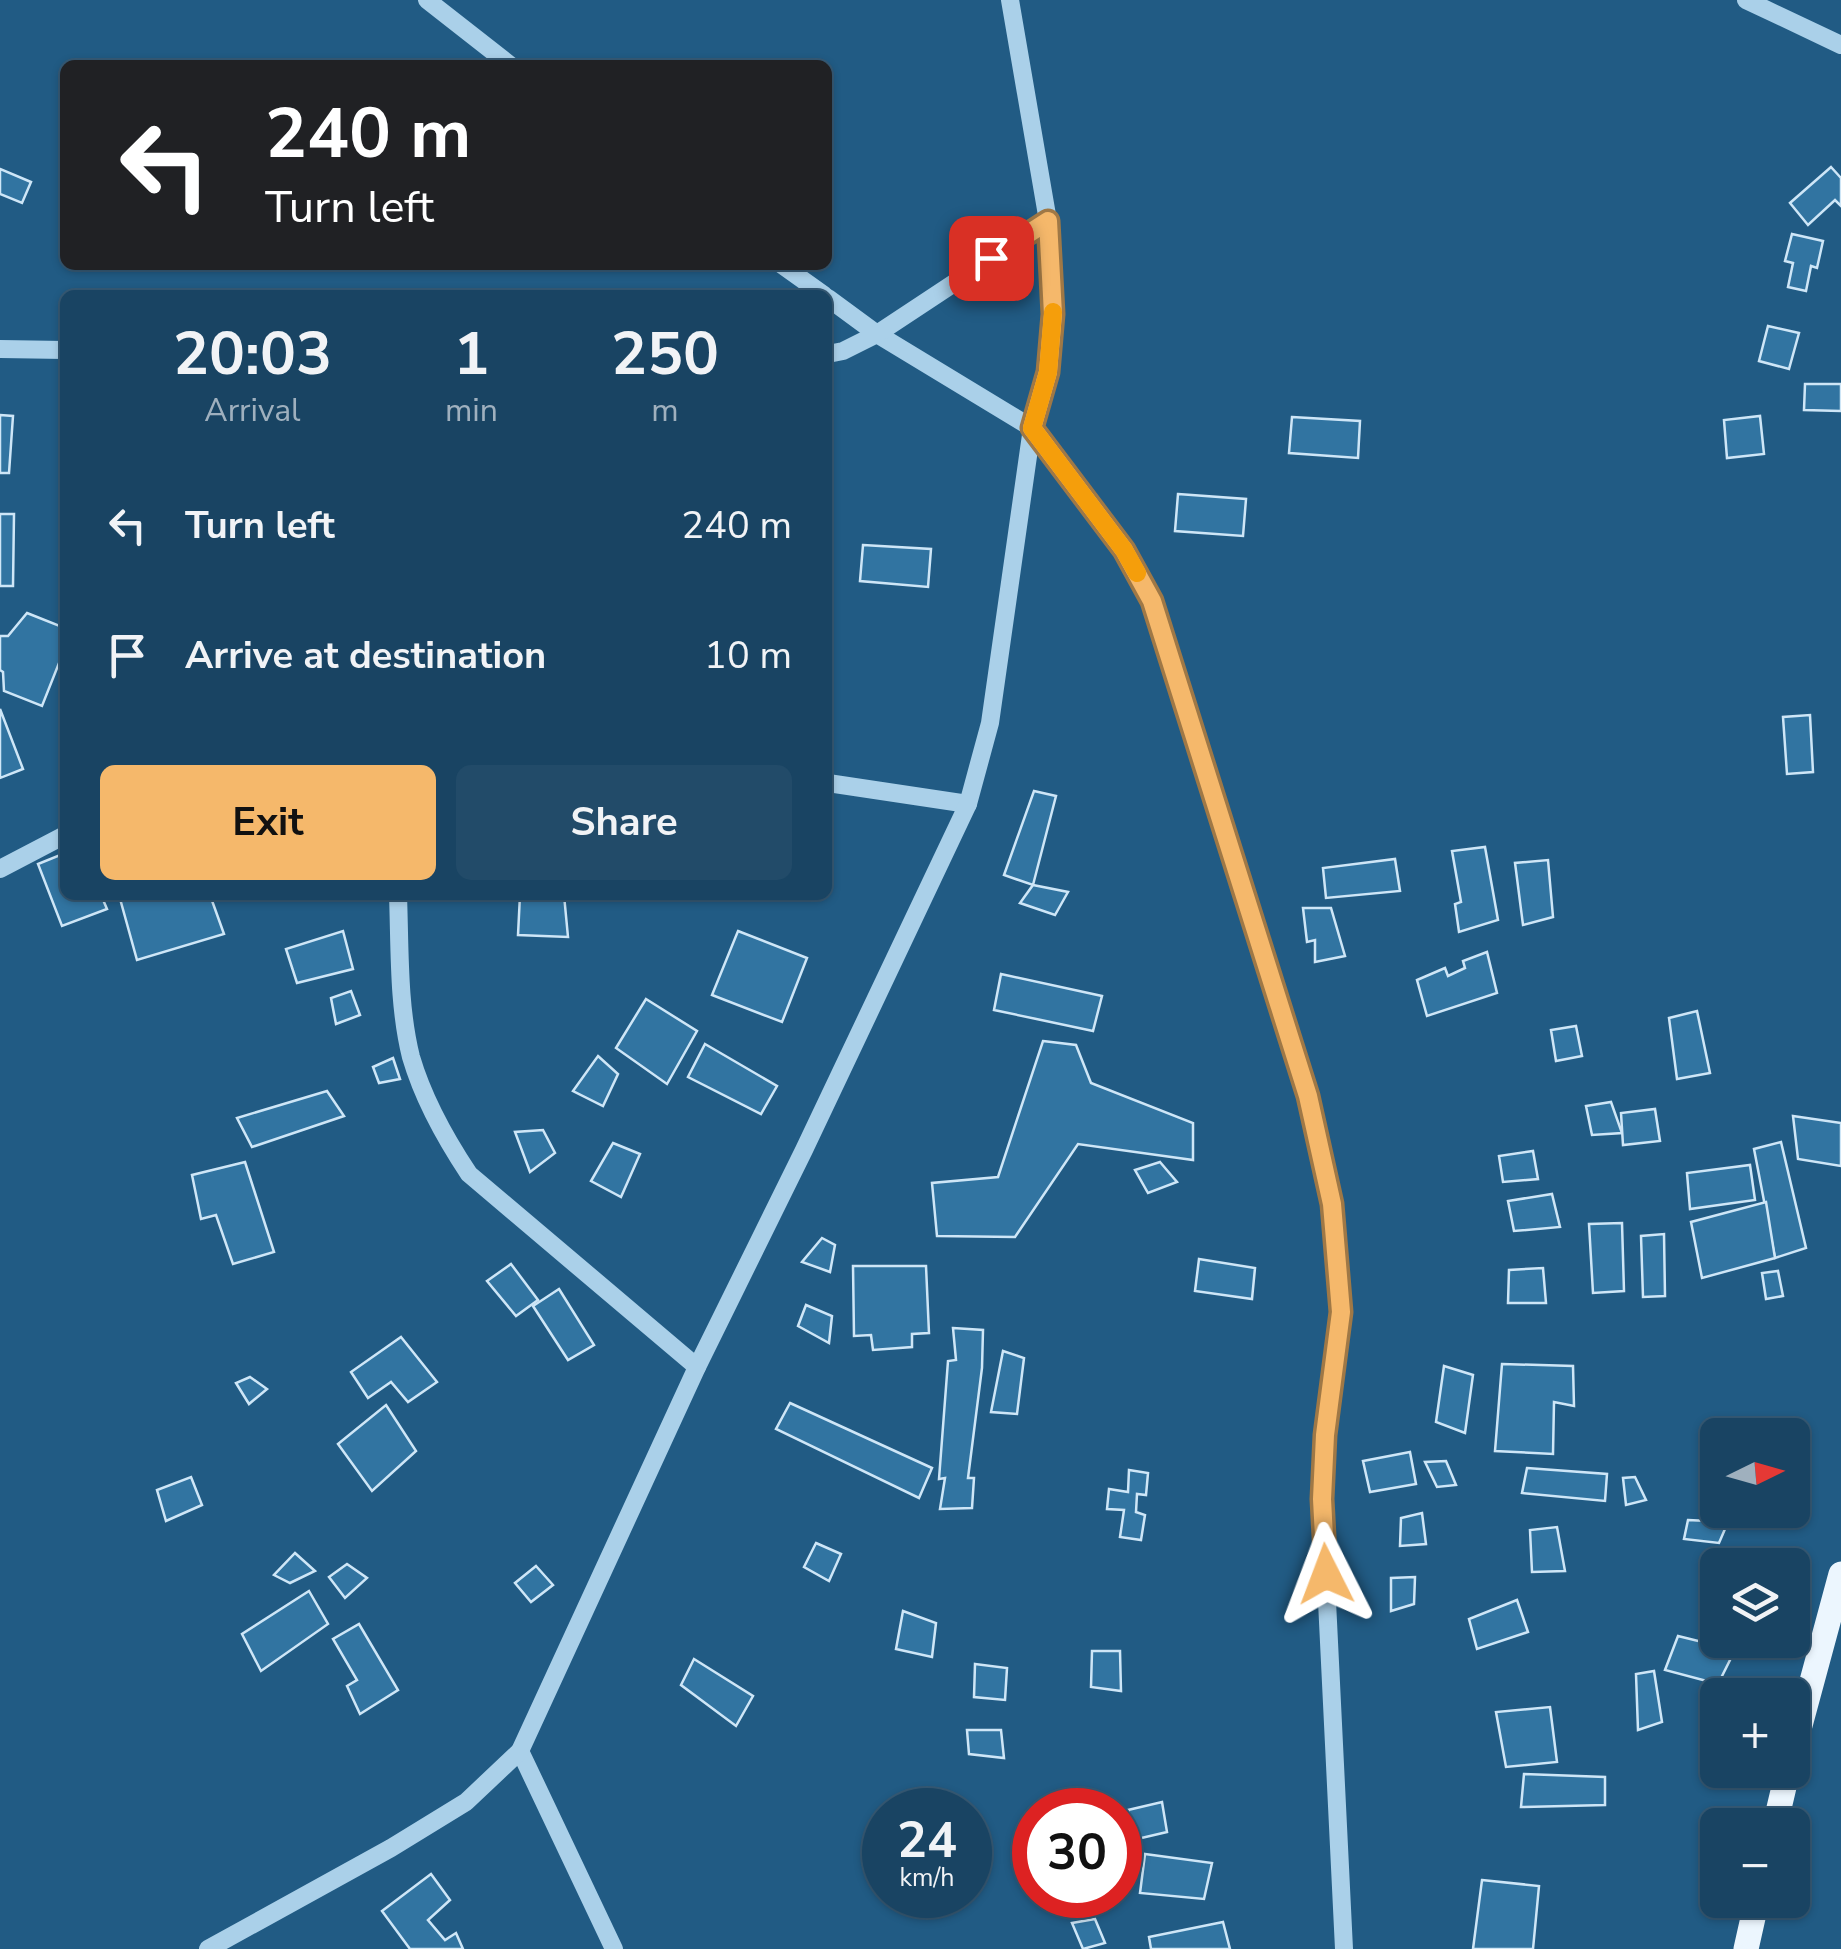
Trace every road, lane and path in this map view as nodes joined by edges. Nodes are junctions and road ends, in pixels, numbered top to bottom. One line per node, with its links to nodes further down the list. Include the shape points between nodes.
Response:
1 (427, 0): 5 (street)
2 (1010, 0): 6 (street)
3 (1746, 0): 4 (street)
4 (1841, 45)
5 (504, 60)
6 (1048, 221): 10 (street); 14 (street, via 1053,314 1048,372)
7 (789, 270): 8 (street)
8 (817, 290)
9 (832, 300): 10 (street)
10 (877, 334): 13 (street); 14 (street)
11 (0, 349): 12 (street)
12 (60, 350)
13 (832, 353)
14 (1032, 428): 16 (street, via 990,723); 27 (street, via 1124,550 1152,601 1308,1096 1332,1204 1341,1312 1322,1499)
15 (832, 785): 16 (street)
16 (968, 804): 20 (street)
17 (60, 838): 18 (street)
18 (0, 869)
19 (398, 900): 20 (street, via 412,1058 455,1153 469,1174)
20 (698, 1367): 23 (street)
21 (1841, 1574): 22 (main road)
22 (1810, 1689)
23 (520, 1751): 25 (street, via 466,1802); 26 (street)
24 (1753, 1918): 28 (main road)
25 (208, 1949)
26 (614, 1949)
27 (1344, 1949)
28 (1746, 1949)

